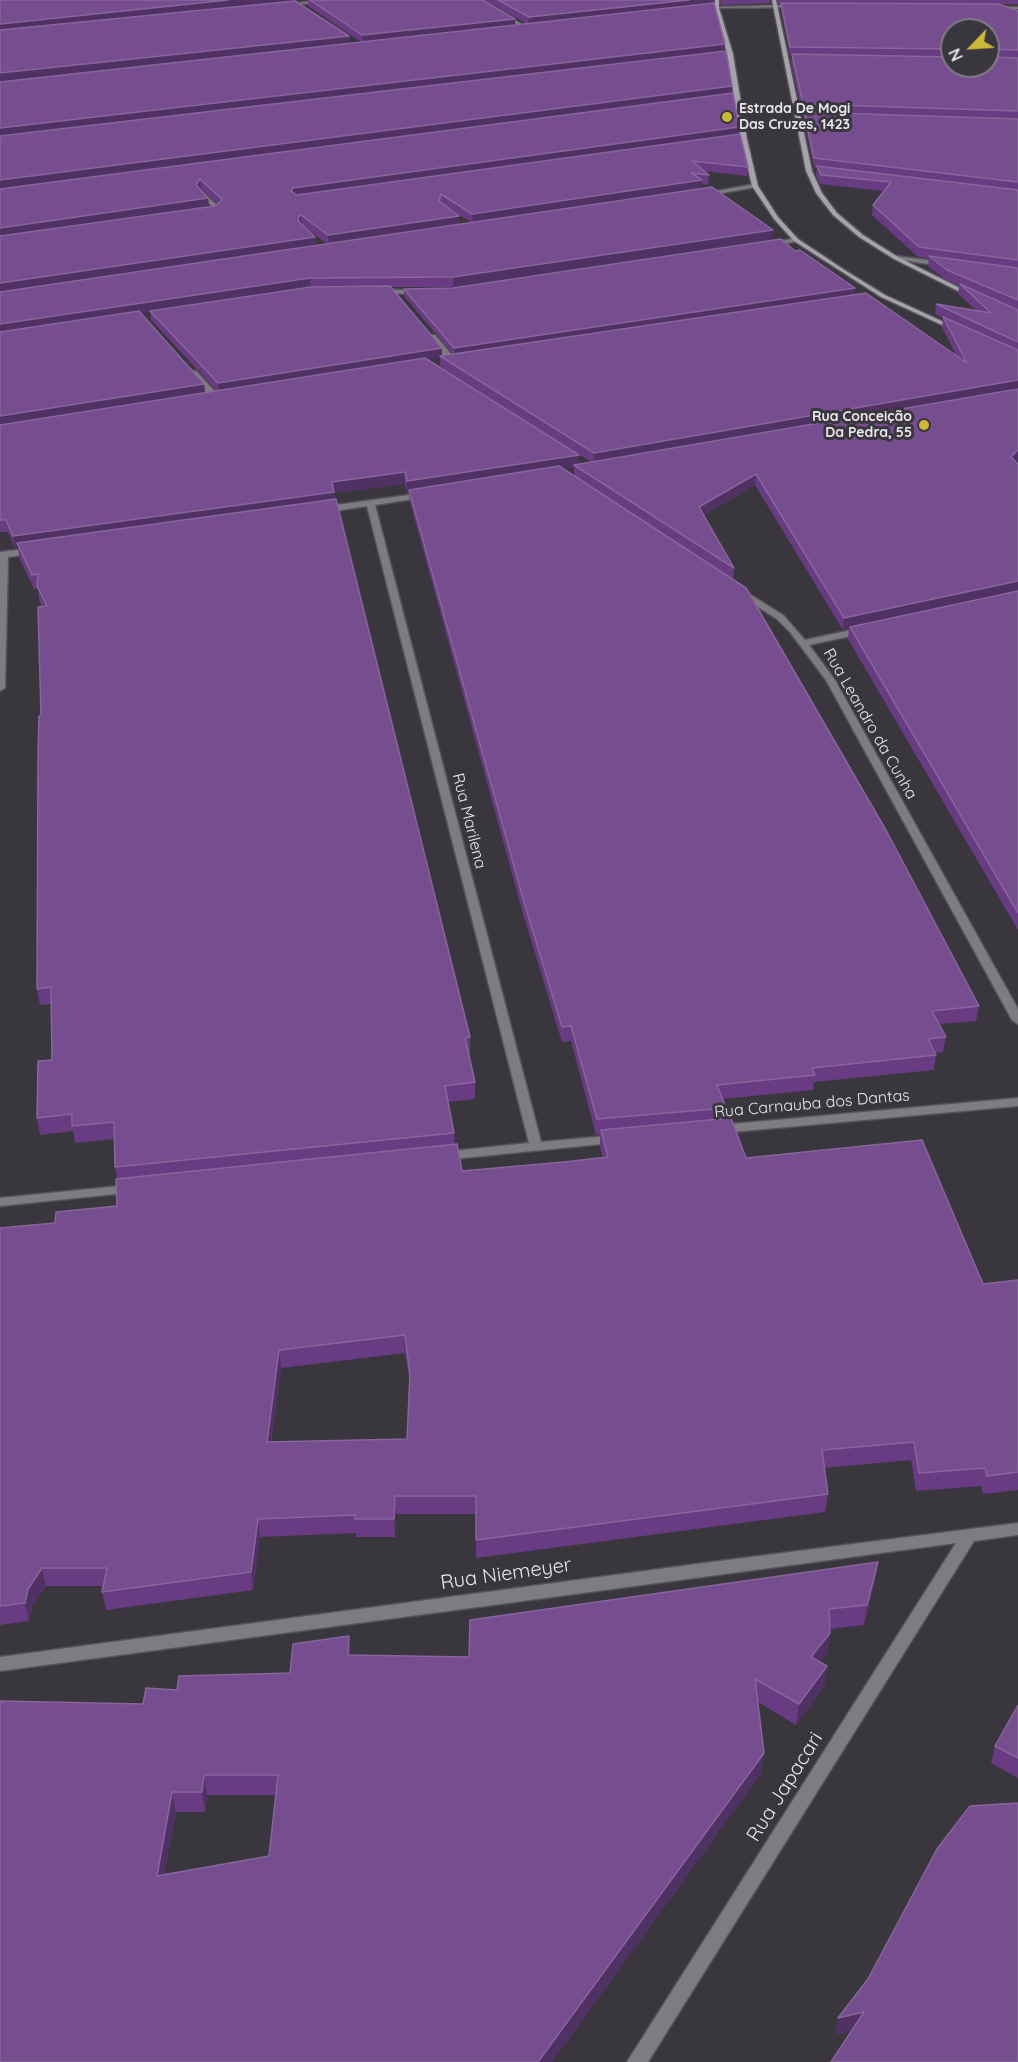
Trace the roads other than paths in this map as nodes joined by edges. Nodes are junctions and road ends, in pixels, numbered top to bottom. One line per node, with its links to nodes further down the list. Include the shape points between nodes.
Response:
1 (335, 0): 4 (street)
2 (477, 0): 15 (street)
3 (775, 3): 5 (street); 7 (street); 19 (main road)
4 (297, 4): 6 (street); 11 (street)
5 (717, 4): 12 (street); 17 (main road)
6 (273, 6)
7 (800, 6)
8 (985, 8): 9 (street)
9 (1008, 8): 10 (street); 13 (street)
10 (1018, 8)
11 (306, 9)
12 (707, 9)
13 (1018, 13)
14 (537, 27): 15 (street)
15 (526, 28): 16 (street)
16 (514, 29)
17 (730, 54): 18 (street); 21 (main road)
18 (719, 55)
19 (786, 59): 20 (street); 23 (main road)
20 (798, 59)
21 (738, 97): 22 (street); 25 (main road)
22 (726, 99)
23 (797, 117): 24 (street); 27 (main road)
24 (809, 118)
25 (744, 139): 26 (street); 29 (main road)
26 (732, 141)
27 (809, 171): 28 (street); 35 (main road, via 835,214 861,237)
28 (820, 173)
29 (755, 186): 31 (street); 33 (main road)
30 (201, 194): 32 (street, via 218,208)
31 (696, 195)
32 (199, 214)
33 (796, 240): 34 (street); 40 (main road)
34 (761, 246)
35 (896, 258): 36 (street); 41 (main road)
36 (951, 265)
37 (368, 290): 38 (street)
38 (394, 292): 39 (street); 43 (street)
39 (425, 293)
40 (884, 296): 42 (street); 45 (main road)
41 (975, 297)
42 (872, 298)
43 (402, 301)
44 (429, 334): 47 (street)
45 (966, 334)
46 (462, 358): 47 (street)
47 (451, 360): 48 (street)
48 (439, 362)
49 (186, 365): 51 (street)
50 (227, 395): 51 (street)
51 (215, 397): 52 (street)
52 (204, 399)
53 (429, 494): 54 (street)
54 (370, 503): 55 (street); 66 (street, Rua Marilena)
55 (311, 512)
56 (39, 550): 57 (street)
57 (2, 555): 61 (street)
58 (730, 584): 60 (street, Rua Leandro da Cunha, via 780,617)
59 (872, 629): 60 (street)
60 (805, 644): 62 (street, Rua Leandro da Cunha, via 836,691)
61 (0, 688)
62 (1018, 1020)
63 (1018, 1102): 64 (street, Rua Carnauba dos Dantas)
64 (713, 1130)
65 (630, 1138): 66 (street)
66 (536, 1147): 67 (street)
67 (429, 1158)
68 (143, 1187): 69 (street)
69 (0, 1202)
70 (1018, 1529): 71 (street, Rua Niemeyer)
71 (969, 1535): 72 (street, Rua Niemeyer); 73 (street, Rua Japacari)
72 (0, 1664)
73 (637, 2062)

